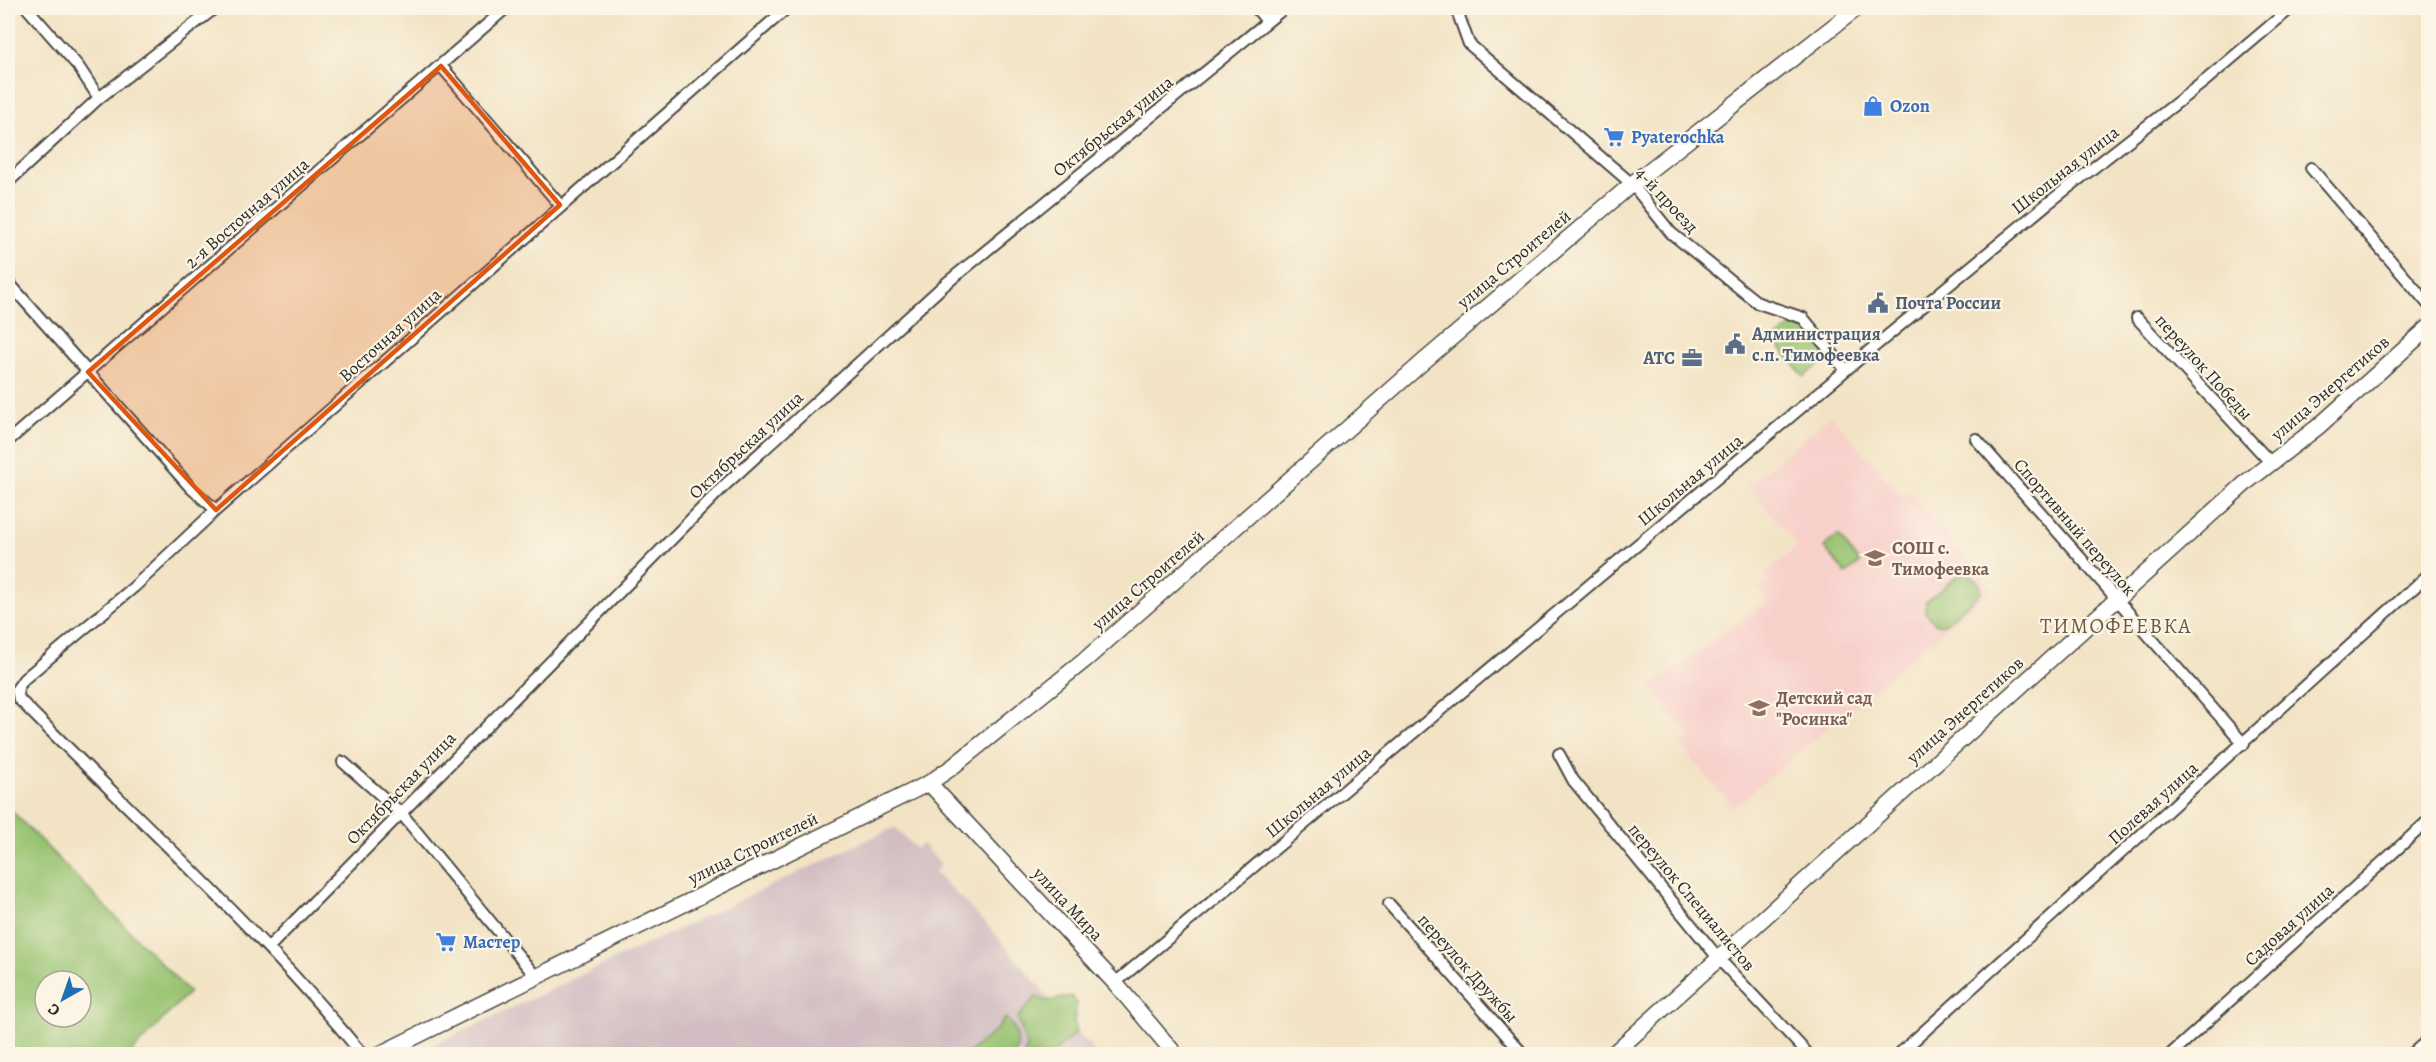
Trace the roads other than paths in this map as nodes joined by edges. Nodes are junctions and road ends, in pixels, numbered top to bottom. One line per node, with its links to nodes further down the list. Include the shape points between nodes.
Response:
1 (27, 8): 12 (street, via 78,66)
2 (215, 8): 12 (street)
3 (506, 8): 11 (street, 2-я Восточная улица)
4 (787, 8): 16 (street, Восточная улица)
5 (1256, 8): 10 (street)
6 (1284, 8): 10 (street, Октябрьская улица)
7 (1456, 8): 15 (street, 4-й проезд, via 1469,45)
8 (1857, 8): 15 (main road, улица Строителей)
9 (2291, 8): 21 (street, Школьная улица)
10 (1267, 21): 33 (street, Октябрьская улица, via 943,286 717,493)
11 (441, 66): 16 (street); 22 (street, 2-я Восточная улица)
12 (99, 98): 14 (street)
13 (2311, 168): 18 (street)
14 (8, 182)
15 (1632, 184): 21 (street, 4-й проезд, via 1671,233 1758,303 1803,318); 32 (main road, улица Строителей, via 1085,660)
16 (560, 206): 26 (street, Восточная улица)
17 (8, 282): 22 (street)
18 (2428, 304)
19 (2137, 318): 25 (street, переулок Победы)
20 (2428, 328): 25 (main road, улица Энергетиков, via 2319,426)
21 (1846, 370): 39 (street, Школьная улица)
22 (88, 372): 24 (street, 2-я Восточная улица); 26 (street, via 191,488)
23 (1976, 439): 28 (street, Спортивный переулок)
24 (8, 441)
25 (2271, 463): 28 (main road, улица Энергетиков)
26 (216, 510): 36 (street, Восточная улица, via 17,689 19,699)
27 (2428, 575): 29 (street, Полевая улица)
28 (2116, 599): 29 (street, Спортивный переулок); 37 (main road, улица Энергетиков)
29 (2244, 744): 47 (street, Полевая улица)
30 (1559, 754): 37 (street, переулок Специалистов, via 1573,780)
31 (343, 762): 33 (street)
32 (929, 783): 38 (main road, улица Строителей); 39 (main road, улица Мира)
33 (400, 813): 36 (street, Октябрьская улица); 38 (street)
34 (2428, 821): 48 (street, Садовая улица)
35 (1389, 904): 44 (street, переулок Дружбы)
36 (268, 948): 41 (street)
37 (1719, 959): 45 (main road, улица Энергетиков); 46 (street, переулок Специалистов)
38 (536, 977): 42 (main road, улица Строителей)
39 (1115, 982): 43 (main road, улица Мира)
40 (2428, 1040): 49 (street)
41 (362, 1054)
42 (380, 1054)
43 (1176, 1054)
44 (1523, 1054)
45 (1613, 1054)
46 (1808, 1054)
47 (1899, 1054)
48 (2171, 1054)
49 (2412, 1054)

